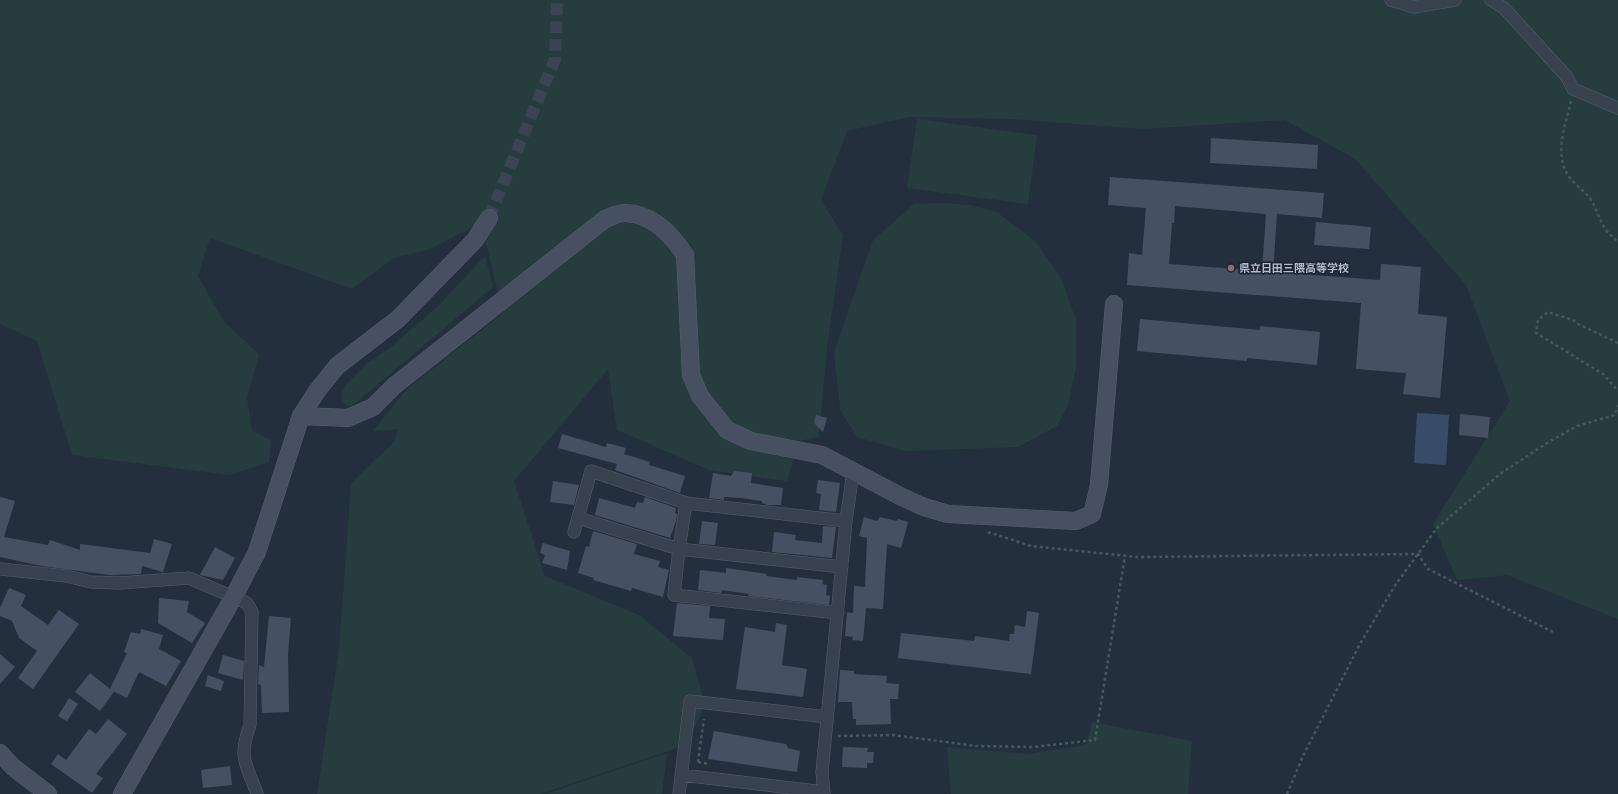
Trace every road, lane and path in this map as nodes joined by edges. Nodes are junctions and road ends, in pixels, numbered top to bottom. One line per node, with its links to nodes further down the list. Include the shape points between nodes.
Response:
1 (1391, 0): 2 (street, via 1414,7)
2 (1455, 0)
3 (1491, 0): 4 (street, via 1504,8 1567,77)
4 (1573, 89): 5 (street); 7 (path, via 1560,152 1563,169 1592,201 1601,224)
5 (1618, 108)
6 (489, 218): 12 (street, via 475,240 398,319 338,366 317,391)
7 (1618, 241)
8 (1114, 304): 13 (street, via 1099,485 1092,514 1076,521 948,514 924,507)
9 (1618, 343): 10 (path, via 1573,320 1548,312 1538,320 1536,333 1603,374)
10 (1618, 391)
11 (1618, 405): 20 (path, via 1615,416 1577,426 1500,474 1437,528)
12 (301, 416): 13 (street, via 348,418 373,407 394,386 605,219 625,212 641,216 658,225 674,238 685,254 691,375 700,396 727,430 751,441 822,455); 24 (street, via 257,552)
13 (853, 472): 16 (street)
14 (686, 503): 15 (street, via 591,471); 16 (street); 19 (street)
15 (578, 518): 17 (street); 19 (street)
16 (846, 521): 22 (street)
17 (574, 532)
18 (987, 532): 21 (path, via 1031,546)
19 (678, 549): 22 (street); 25 (street, via 674,595)
20 (1418, 554): 21 (path); 26 (path, via 1428,569); 38 (path, via 1382,605 1361,642 1303,756)
21 (1125, 556): 29 (path, via 1095,740 1033,747 998,747 893,735)
22 (842, 567): 25 (street)
23 (0, 569): 24 (street, via 66,576 91,582 119,583 188,578)
24 (233, 598): 35 (street); 36 (street, via 247,603 252,612 250,726 242,755)
25 (838, 613): 27 (street)
26 (1553, 632)
27 (827, 717): 29 (street); 31 (street, via 690,701)
28 (704, 719): 32 (path)
29 (825, 736): 33 (street, via 822,772)
30 (0, 753): 34 (street, via 13,767)
31 (682, 775): 32 (street); 37 (street)
32 (697, 777): 33 (street)
33 (824, 793)
34 (48, 794)
35 (122, 794)
36 (257, 794)
37 (680, 794)
38 (1287, 794)

